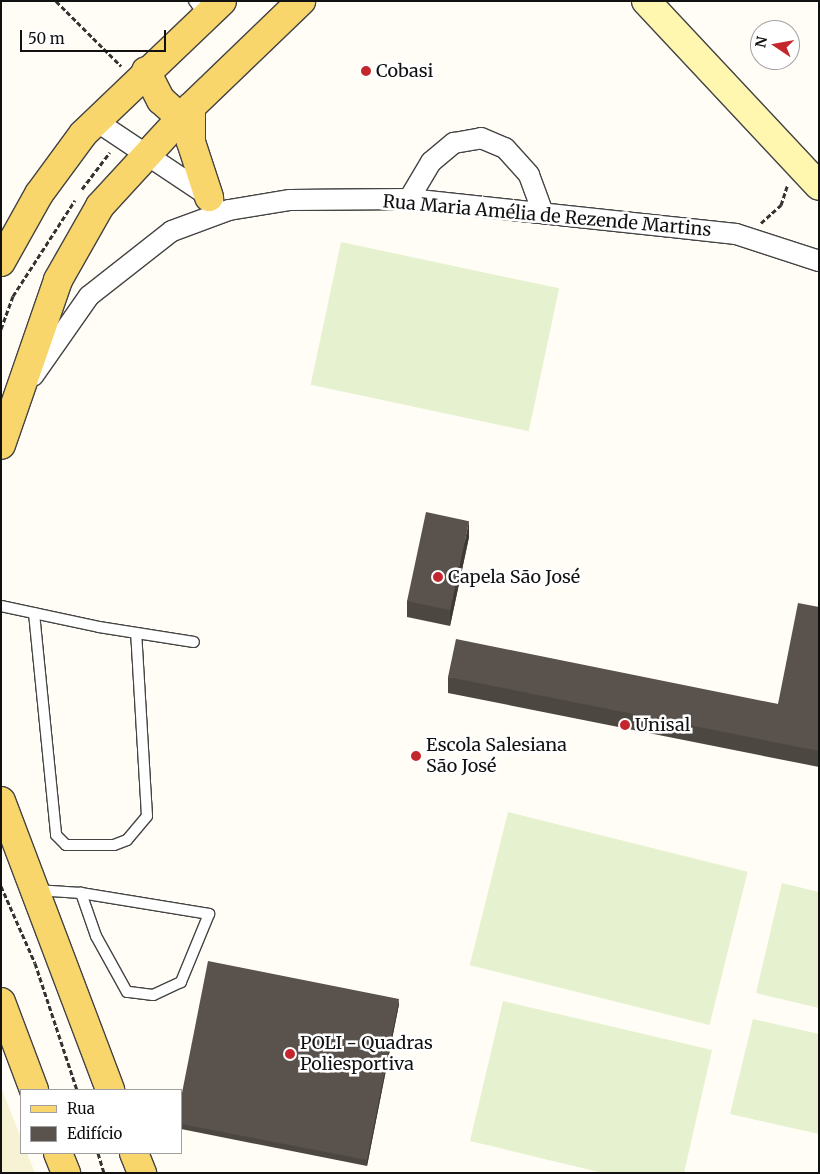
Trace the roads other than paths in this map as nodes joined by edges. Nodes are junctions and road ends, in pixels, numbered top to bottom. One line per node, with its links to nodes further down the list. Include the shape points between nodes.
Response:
1 (301, 1): 5 (main road)
2 (650, 2): 8 (street)
3 (207, 6): 4 (main road)
4 (141, 76): 5 (main road, via 157,94); 6 (main road)
5 (186, 112): 7 (main road); 10 (main road, via 191,142)
6 (96, 121): 7 (street); 13 (main road, via 59,163)
7 (144, 155): 10 (street); 14 (main road, via 100,206 58,280)
8 (819, 186)
9 (409, 199): 10 (street, Rua Maria Amélia de Rezende Martins); 11 (street, Rua Maria Amélia de Rezende Martins); 11 (street, via 431,162 454,143 481,138 505,148 529,175)
10 (219, 203): 14 (street, Rua Maria Amélia de Rezende Martins, via 172,231 89,296 38,367)
11 (543, 213): 12 (street, Rua Maria Amélia de Rezende Martins, via 746,236)
12 (819, 260)
13 (1, 262)
14 (4, 434)
15 (1, 606): 16 (lane)
16 (34, 613): 17 (lane); 17 (lane, via 56,835 66,845 114,845 127,840 147,816)
17 (136, 633): 18 (lane)
18 (194, 642)
19 (1, 801): 20 (main road)
20 (33, 890): 21 (lane); 24 (main road)
21 (81, 893): 21 (lane, via 209,914 181,982 153,995 127,992 96,936)
22 (1, 1002): 23 (main road)
23 (34, 1089)
24 (110, 1089)
25 (58, 1154): 27 (main road)
26 (134, 1154): 28 (main road)
27 (66, 1173)
28 (142, 1173)

